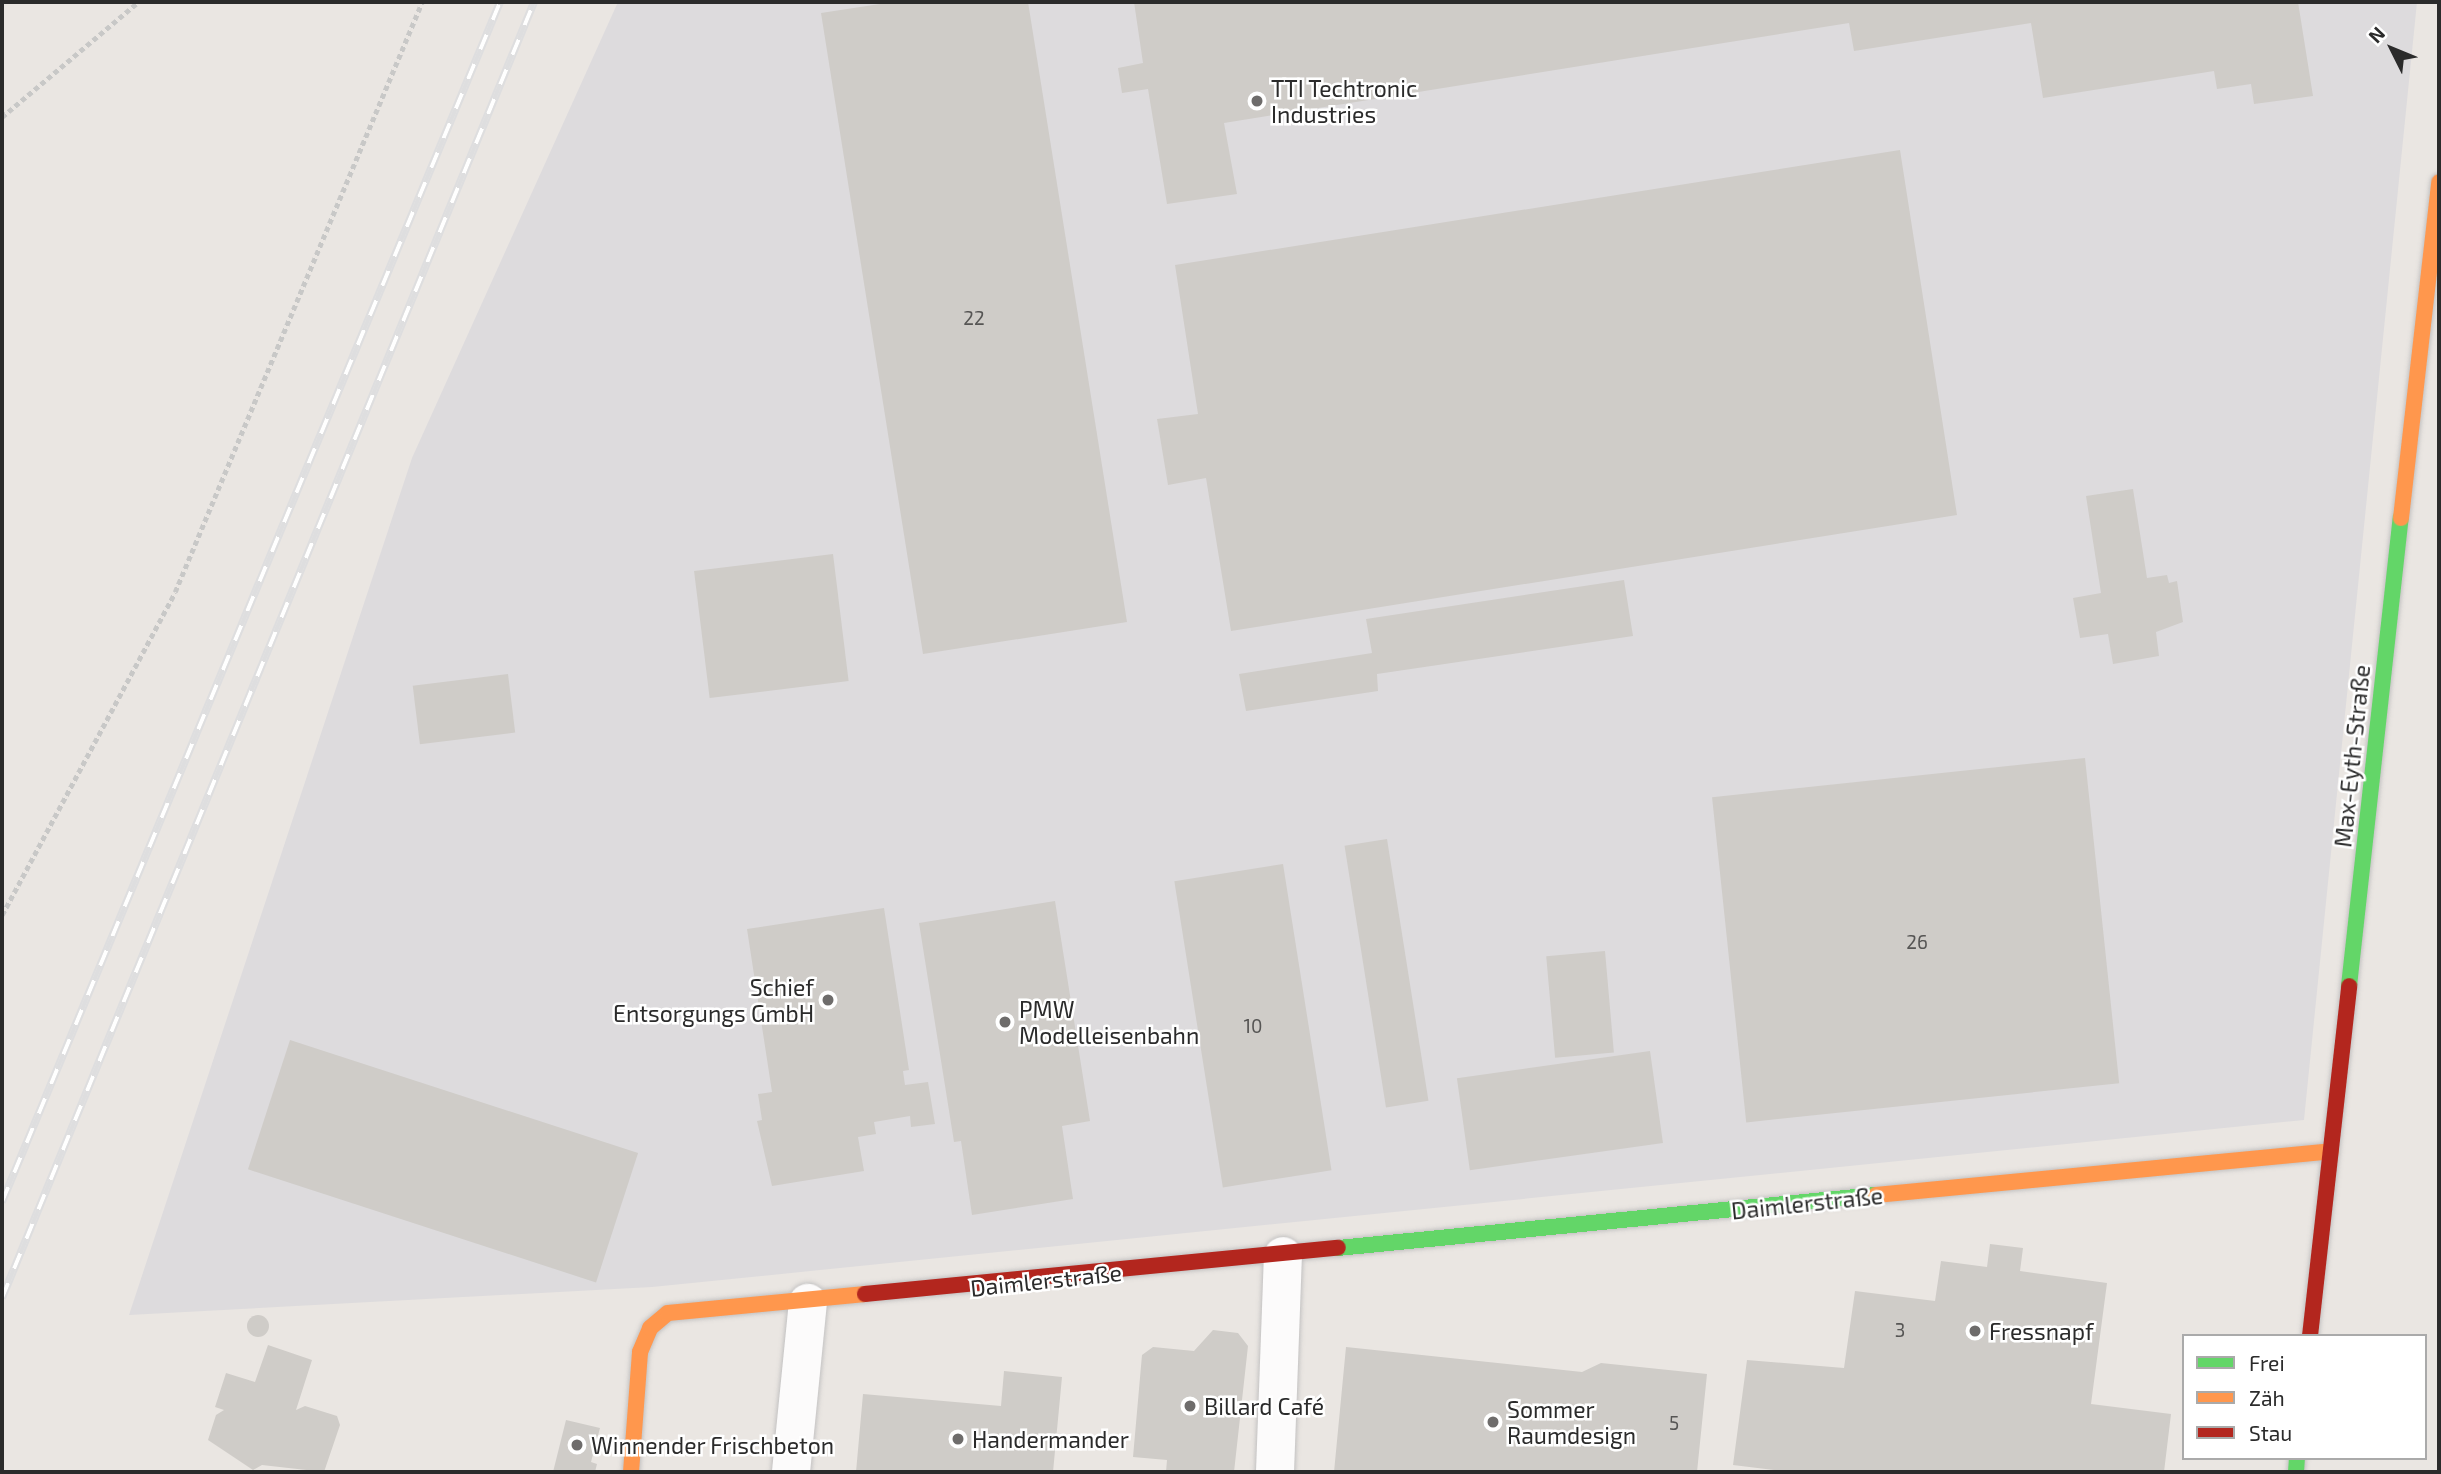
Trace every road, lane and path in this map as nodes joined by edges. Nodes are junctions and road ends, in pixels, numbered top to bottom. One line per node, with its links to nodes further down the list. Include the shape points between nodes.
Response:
1 (138, 2): 3 (path)
2 (422, 2): 5 (path, via 175,592)
3 (2, 117)
4 (2439, 181): 6 (street, Max-Eyth-Straße)
5 (2, 915)
6 (2331, 1151): 7 (street, Daimlerstraße); 9 (street, Max-Eyth-Straße)
7 (1283, 1256): 8 (street, Daimlerstraße); 12 (street)
8 (808, 1303): 10 (street, Daimlerstraße, via 668,1313 650,1328 640,1352); 11 (street)
9 (2310, 1334)
10 (631, 1472)
11 (791, 1472)
12 (1275, 1472)

